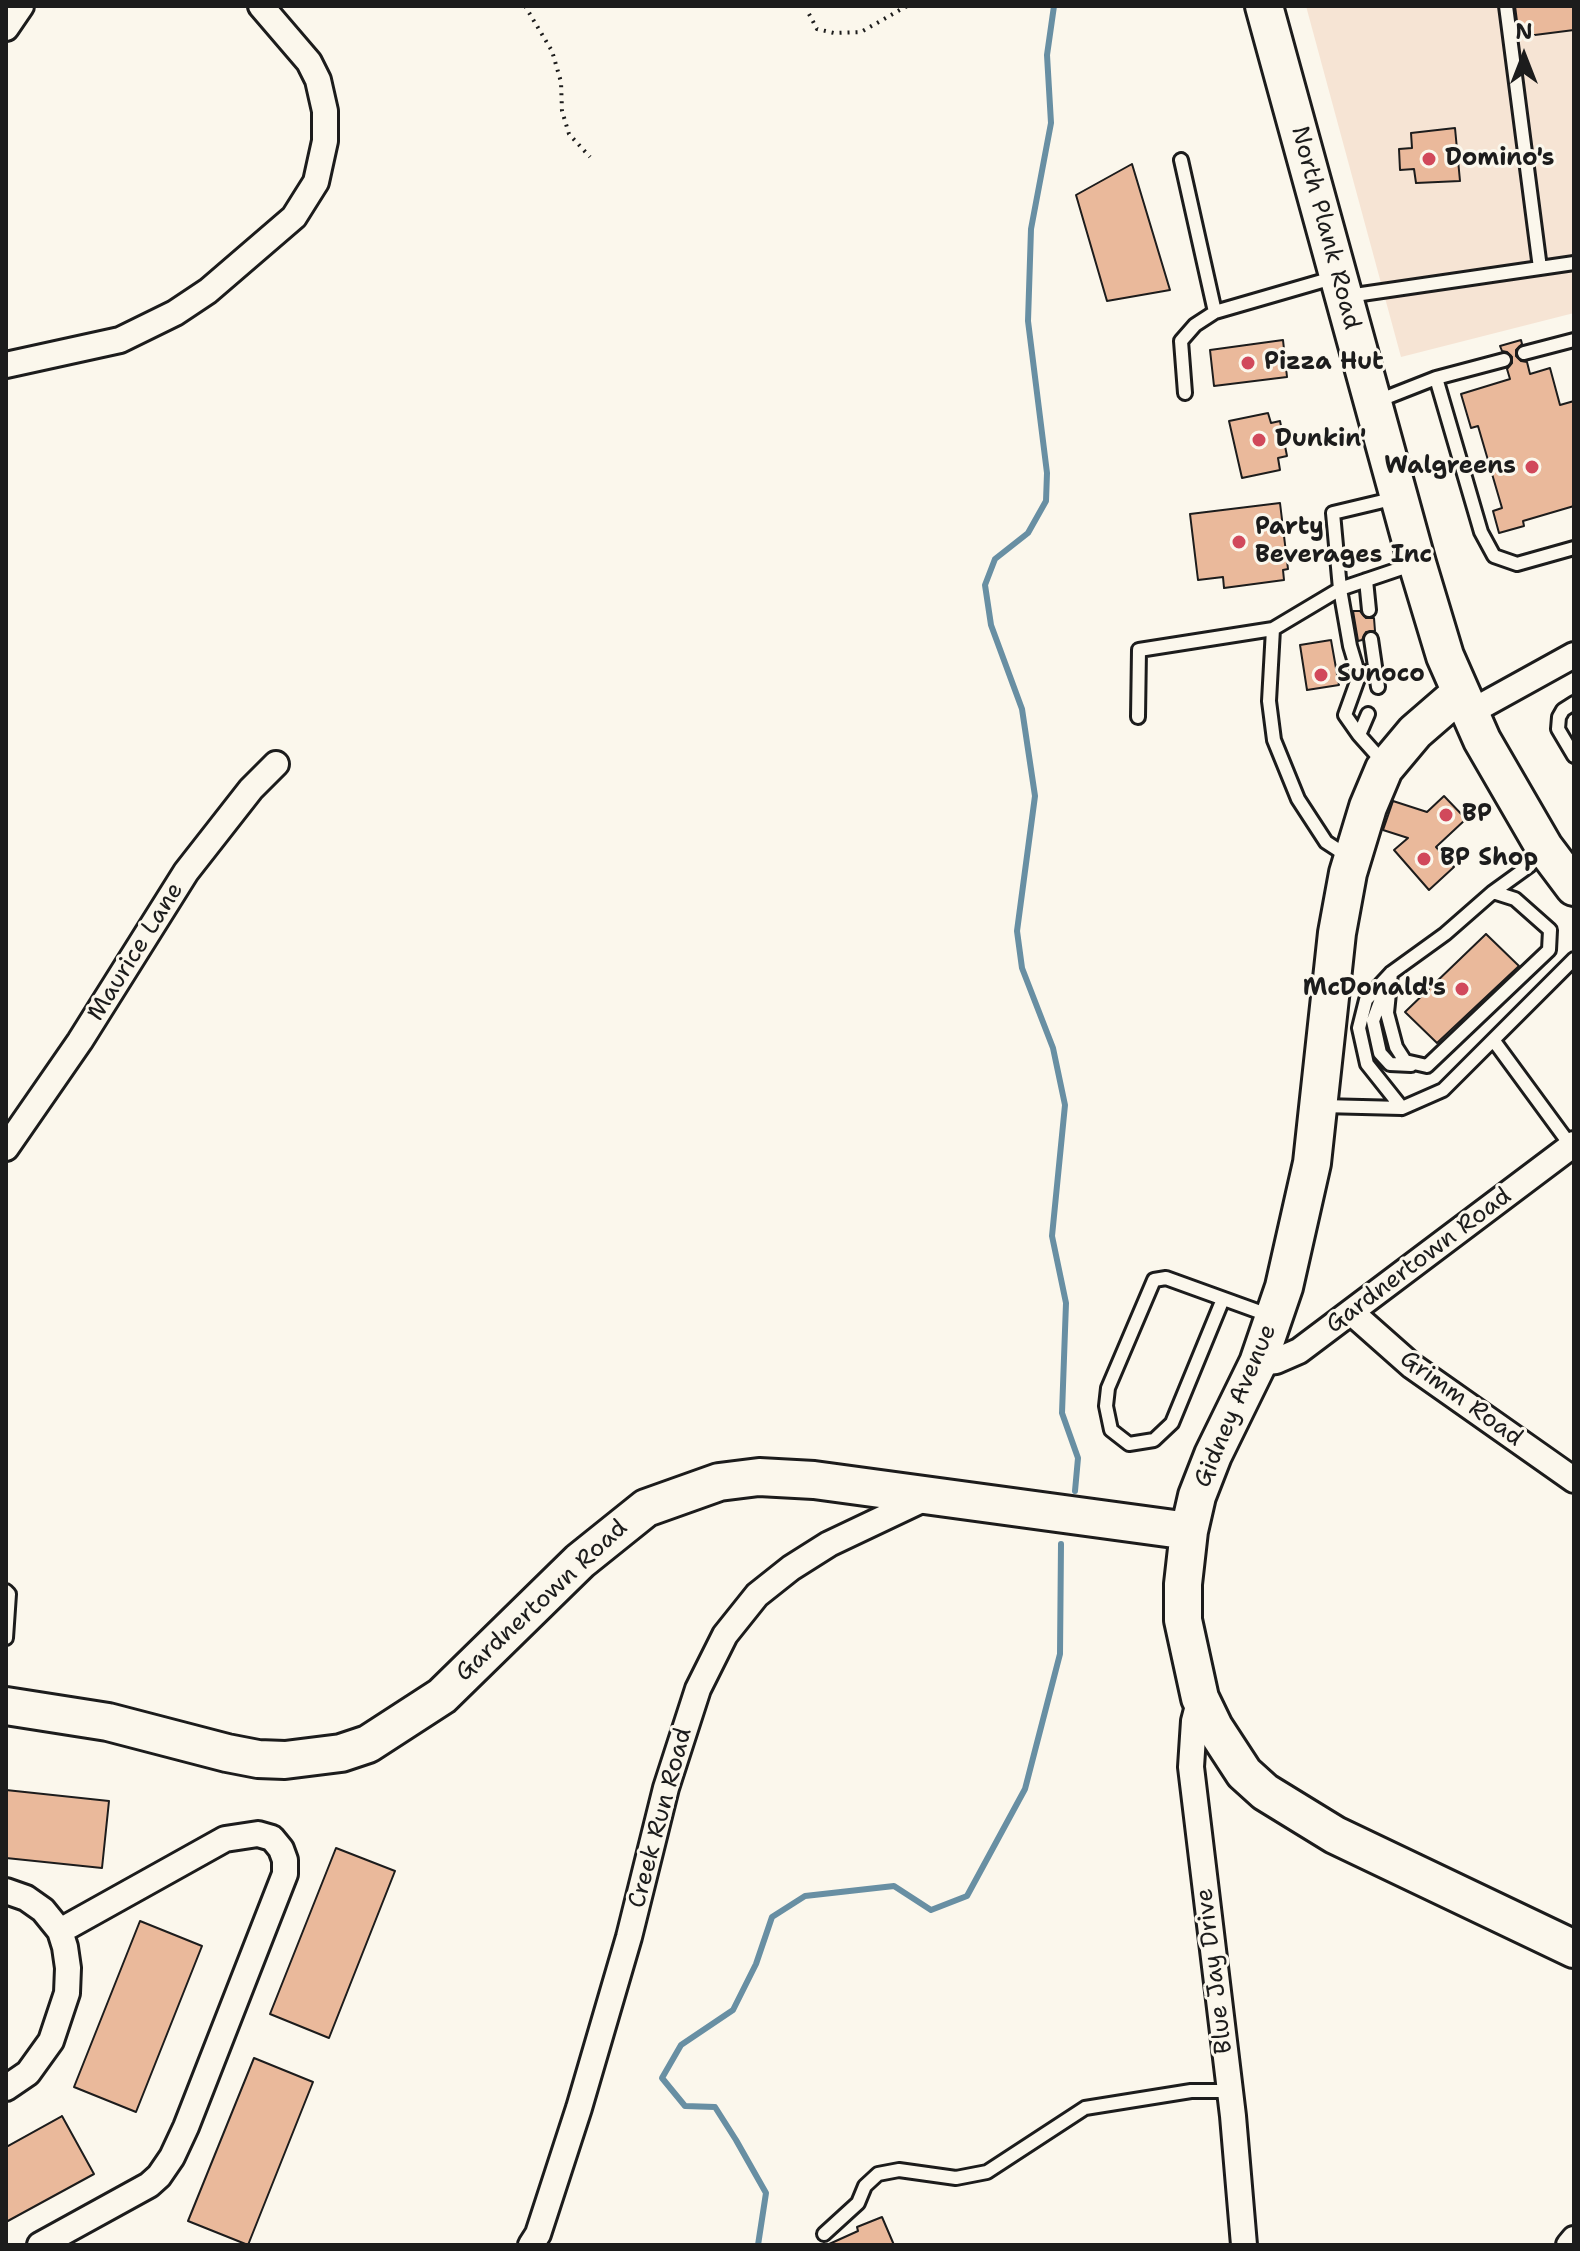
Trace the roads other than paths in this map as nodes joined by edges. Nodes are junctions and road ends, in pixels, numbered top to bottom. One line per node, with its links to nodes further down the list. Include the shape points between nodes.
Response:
1 (21, 6): 5 (street)
2 (261, 6): 14 (street, via 309,62 325,111 316,182 294,217 175,313 120,340)
3 (1264, 6): 9 (street, North Plank Road)
4 (1506, 6): 8 (lane)
5 (6, 28)
6 (1181, 160): 10 (lane)
7 (1574, 263): 8 (lane)
8 (1540, 268): 9 (lane)
9 (1342, 286): 10 (lane); 17 (street, North Plank Road)
10 (1215, 312): 16 (lane, via 1181,341)
11 (1574, 340): 12 (lane)
12 (1524, 353)
13 (1504, 360): 15 (lane)
14 (6, 365)
15 (1436, 378): 17 (lane); 19 (lane, via 1481,532 1494,556 1517,564)
16 (1185, 393)
17 (1373, 403): 18 (street, North Plank Road)
18 (1399, 498): 20 (street, North Plank Road); 22 (lane, via 1333,513)
19 (1574, 548)
20 (1417, 563): 21 (lane); 30 (street, North Plank Road)
21 (1366, 580): 22 (lane); 23 (lane)
22 (1340, 589): 24 (lane); 28 (lane)
23 (1369, 610)
24 (1273, 629): 33 (lane, via 1139,650); 39 (lane, via 1269,701 1274,740 1298,799 1326,842)
25 (1371, 639): 27 (lane)
26 (1574, 655): 30 (street)
27 (1374, 669): 28 (lane); 29 (lane)
28 (1359, 676): 34 (lane, via 1345,715)
29 (1378, 687)
30 (1464, 703): 37 (street, Gidney Avenue, via 1415,732); 38 (street, North Plank Road)
31 (1574, 703): 35 (lane, via 1563,710 1558,729)
32 (1368, 714): 34 (lane)
33 (1138, 717)
34 (1359, 735): 37 (lane)
35 (1574, 756)
36 (276, 764): 48 (street, Maurice Lane, via 186,872)
37 (1387, 766): 39 (street, Gidney Avenue)
38 (1544, 847): 40 (street, North Plank Road); 41 (lane, via 1529,866)
39 (1353, 859): 45 (street, Gidney Avenue, via 1337,933)
40 (1572, 880)
41 (1493, 892): 43 (lane); 43 (lane, via 1515,899 1550,930 1549,950 1427,1066 1405,1061 1396,1047 1387,1013)
42 (1574, 959): 44 (lane)
43 (1391, 973): 46 (lane, via 1366,1000 1359,1028 1367,1064)
44 (1494, 1041): 46 (lane, via 1443,1090); 47 (lane)
45 (1319, 1106): 46 (lane); 51 (street, Gidney Avenue, via 1312,1163)
46 (1402, 1108)
47 (1573, 1145): 50 (street, Gardnertown Road)
48 (6, 1148)
49 (1223, 1299): 49 (lane, via 1166,1278 1154,1280 1108,1388 1111,1430 1129,1444 1154,1440 1172,1423); 51 (lane)
50 (1351, 1312): 52 (street, Gardnertown Road, via 1299,1351); 53 (street, Grimm Road, via 1412,1366)
51 (1274, 1317): 52 (street, Gidney Avenue)
52 (1258, 1363): 55 (street, Gidney Avenue, via 1213,1455)
53 (1574, 1480)
54 (930, 1496): 55 (street, Gardnertown Road); 59 (street, Gardnertown Road, via 759,1477 719,1482 646,1508 580,1561 442,1696 368,1744 341,1753 258,1759 108,1722); 68 (street, Creek Run Road, via 791,1568 757,1595 725,1635 698,1689 666,1788 579,2108)
55 (1189, 1531): 58 (street, Gidney Avenue, via 1183,1620)
56 (6, 1591): 57 (lane)
57 (6, 1638)
58 (1200, 1698): 62 (street, Gidney Avenue, via 1244,1773 1265,1792 1335,1835); 64 (street, Blue Jay Drive, via 1191,1767)
59 (6, 1706)
60 (6, 1891): 61 (street, via 43,1910)
61 (60, 1931): 63 (street, via 68,1968 61,2017 39,2060); 67 (street, via 225,1839 258,1834 272,1838 285,1860 285,1874 172,2157 149,2185)
62 (1574, 1949)
63 (6, 2088)
64 (1230, 2091): 65 (lane, via 1191,2091 1085,2108 987,2172 956,2178 899,2170 878,2174 858,2203); 69 (street, Blue Jay Drive)
65 (824, 2234)
66 (1574, 2239): 70 (street)
67 (40, 2245)
68 (531, 2245)
69 (1244, 2245)
70 (1569, 2245)

